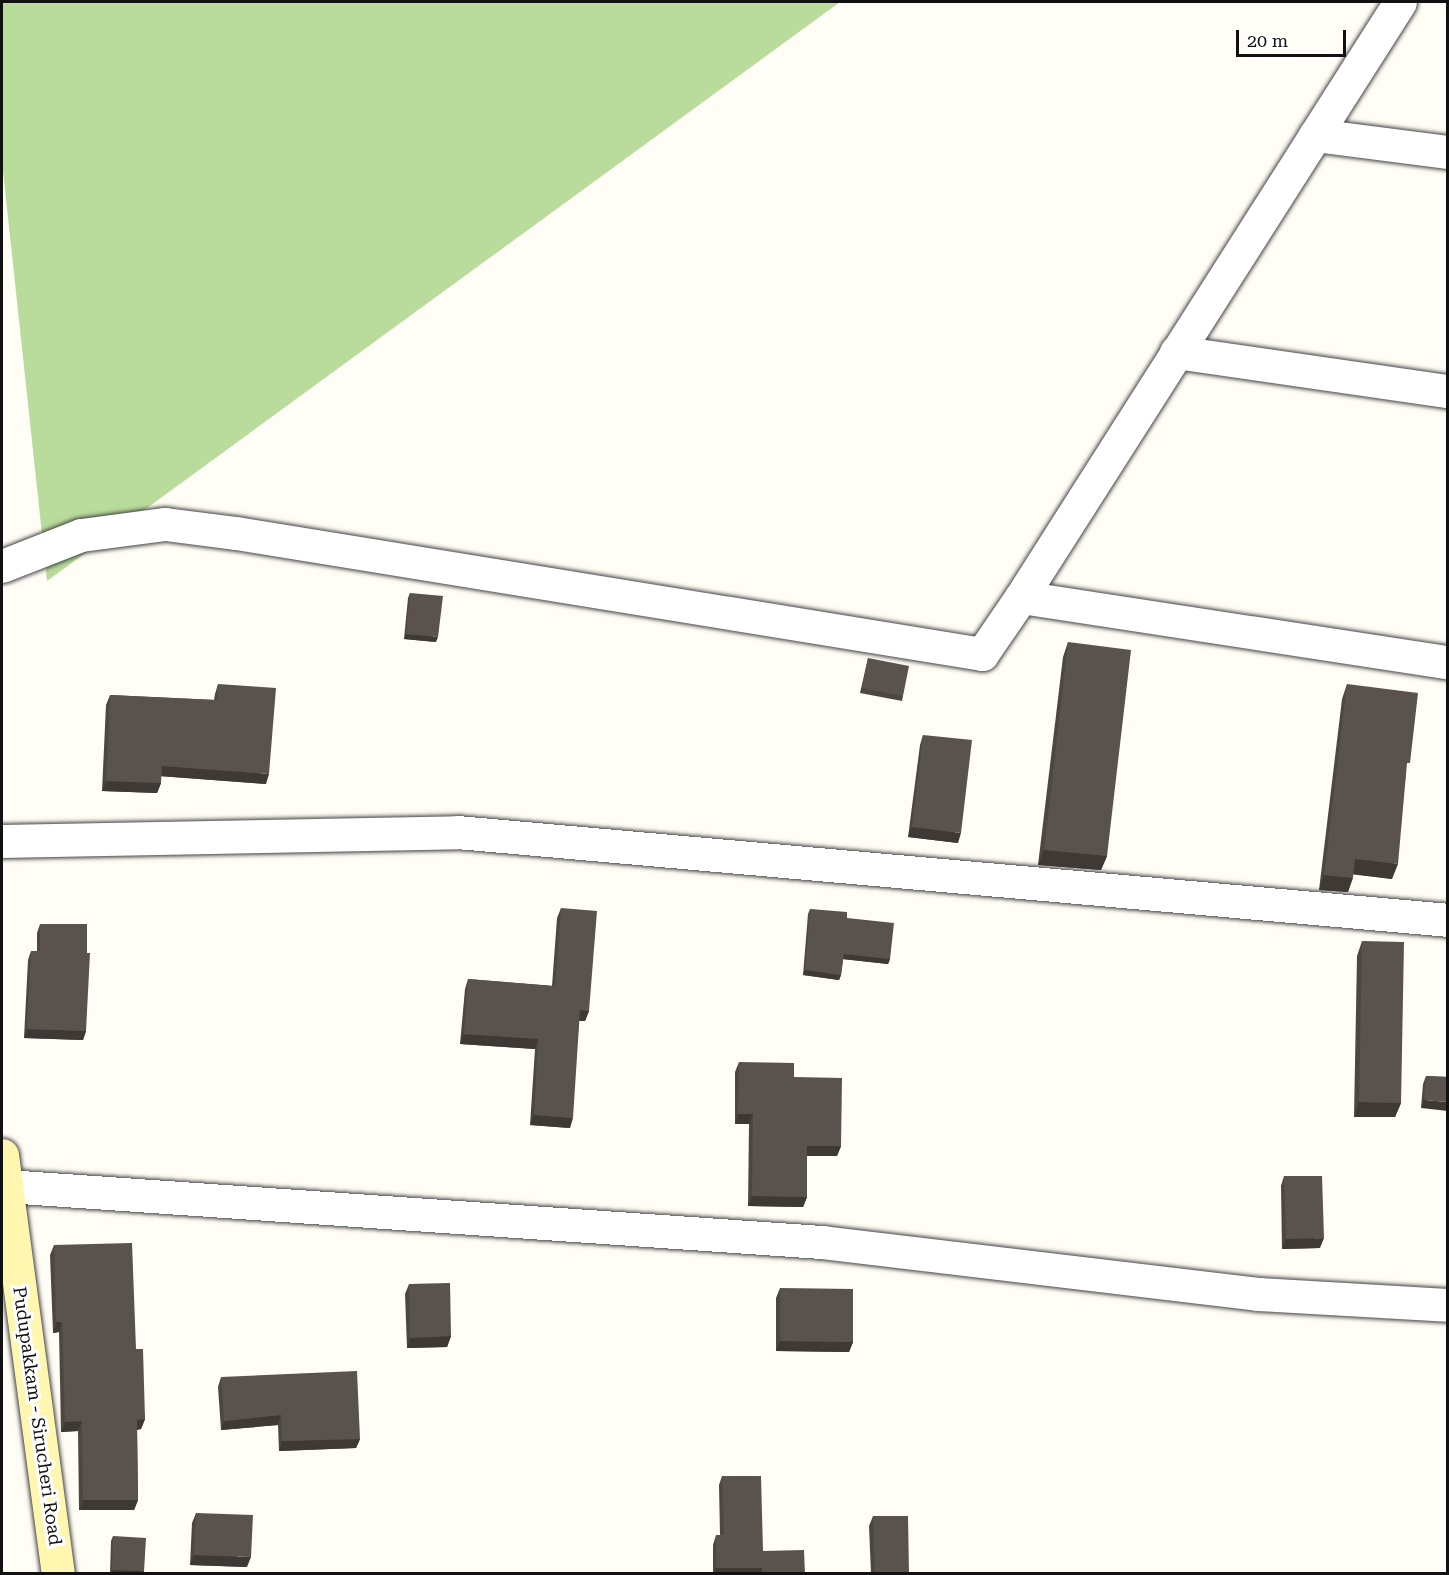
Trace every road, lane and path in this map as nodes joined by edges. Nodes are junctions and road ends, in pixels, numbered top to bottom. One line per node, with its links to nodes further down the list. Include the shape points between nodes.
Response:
1 (1400, 2): 2 (street)
2 (1315, 135): 3 (street); 4 (street)
3 (1448, 152)
4 (1176, 352): 5 (street); 7 (street)
5 (1448, 391)
6 (2, 566): 7 (street, via 81,535 165,524 982,654)
7 (1021, 597): 8 (street)
8 (1448, 662)
9 (2, 841): 10 (street, via 458,832)
10 (1448, 920)
11 (2, 1155): 12 (street, Pudupakkam - Sirucheri Road)
12 (6, 1186): 13 (street, via 822,1242 1258,1294); 14 (street, Pudupakkam - Sirucheri Road)
13 (1448, 1305)
14 (58, 1574)

